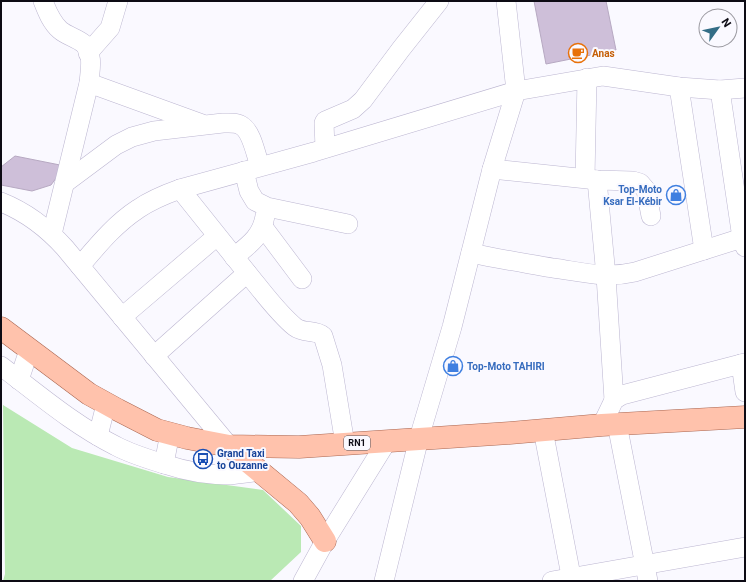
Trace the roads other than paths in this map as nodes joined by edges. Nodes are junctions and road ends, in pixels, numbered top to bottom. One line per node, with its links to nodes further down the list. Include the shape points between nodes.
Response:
1 (43, 1): 5 (street, via 53,23 61,31 84,44)
2 (118, 1): 5 (street, via 110,28)
3 (439, 1): 13 (street, via 358,105 325,121)
4 (506, 1): 11 (street)
5 (88, 53): 7 (street, via 91,62)
6 (587, 78): 8 (street, via 603,76); 11 (street); 16 (street)
7 (89, 83): 12 (street); 17 (street)
8 (679, 86): 10 (street); 27 (street)
9 (745, 88): 10 (street)
10 (720, 90): 26 (street)
11 (516, 91): 13 (street); 15 (street)
12 (205, 125): 14 (street, via 242,125 250,135); 17 (street, via 154,131 132,137 116,145)
13 (325, 148): 14 (street)
14 (252, 169): 18 (street); 20 (street, via 249,191 255,201)
15 (492, 169): 16 (street); 28 (street)
16 (591, 178): 21 (street, via 640,183 646,190); 32 (street)
17 (65, 183): 24 (street)
18 (180, 188): 25 (street); 30 (street, via 138,208 120,222)
19 (1, 202): 24 (street, via 17,208)
20 (266, 207): 22 (street); 23 (street)
21 (651, 216)
22 (348, 224)
23 (263, 227): 29 (street, via 252,243); 33 (street)
24 (52, 234): 30 (street)
25 (217, 236): 29 (street); 34 (street)
26 (744, 240): 27 (street)
27 (704, 250): 32 (street, via 635,272)
28 (471, 253): 32 (street); 49 (street)
29 (234, 257): 31 (street)
30 (80, 266): 34 (street)
31 (247, 273): 37 (street); 51 (street, via 296,328 320,333 323,336 332,365)
32 (606, 276): 42 (street)
33 (302, 279)
34 (122, 317): 37 (street)
35 (1, 328): 36 (main road, RN1)
36 (30, 350): 40 (street); 43 (main road, RN1)
37 (154, 356): 52 (street)
38 (743, 363): 41 (street); 42 (street, via 633,391)
39 (1, 366): 40 (street)
40 (19, 380): 48 (street)
41 (745, 392)
42 (614, 400): 45 (street)
43 (106, 404): 47 (main road, RN1, via 157,430); 48 (street)
44 (745, 417): 45 (main road, RN1)
45 (609, 425): 46 (main road, RN1); 57 (street)
46 (543, 430): 49 (main road, RN1); 58 (street)
47 (170, 433): 52 (main road, RN1); 53 (street)
48 (98, 436): 53 (street, via 116,446)
49 (419, 438): 50 (main road, RN1); 60 (street)
50 (387, 441): 51 (main road, RN1); 55 (street)
51 (345, 444): 52 (main road, RN1, via 299,447)
52 (229, 446): 54 (main road)
53 (164, 464): 54 (street, via 204,474)
54 (260, 472): 55 (main road, via 298,503)
55 (325, 541): 59 (street)
56 (745, 547): 57 (street)
57 (646, 573): 58 (street)
58 (571, 579): 61 (street)
59 (303, 581)
60 (384, 581)
61 (552, 581)

